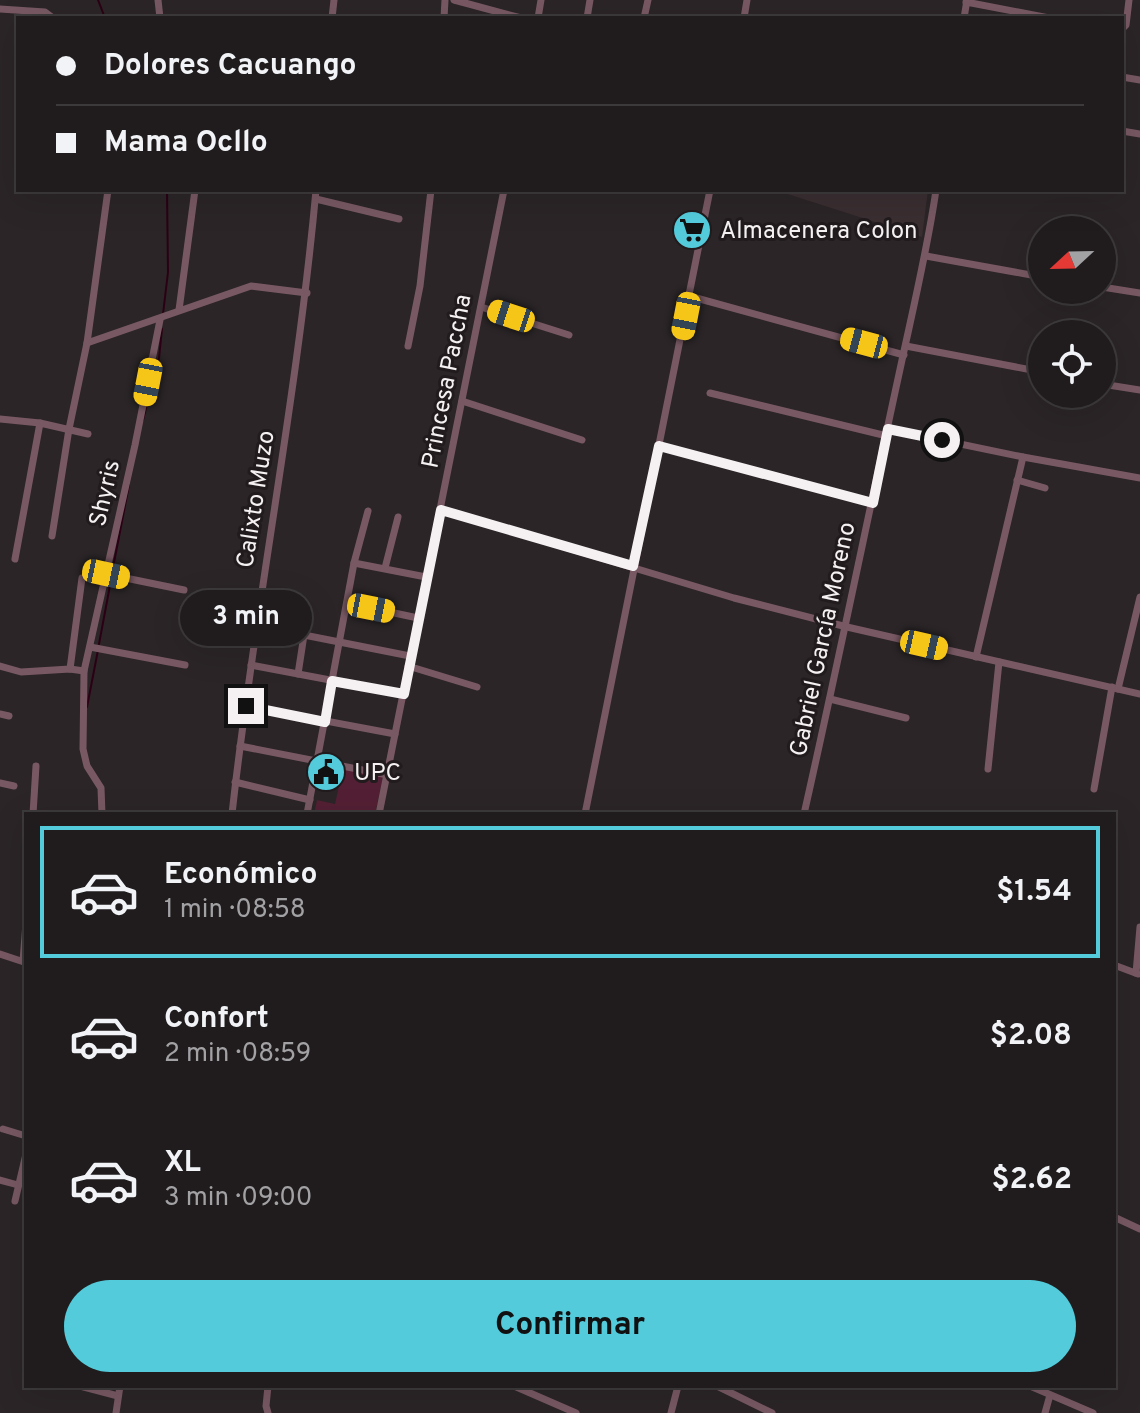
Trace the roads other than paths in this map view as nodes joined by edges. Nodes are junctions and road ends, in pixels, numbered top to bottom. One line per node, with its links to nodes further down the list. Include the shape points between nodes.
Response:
1 (454, 0): 6 (street)
2 (1129, 0): 8 (street)
3 (967, 1): 7 (street)
4 (0, 9): 5 (street)
5 (50, 16)
6 (514, 16)
7 (1039, 16)
8 (1124, 27)
9 (108, 192): 27 (street)
10 (195, 192): 24 (street)
11 (431, 192): 28 (street)
12 (504, 192): 23 (street, Princesa Paccha)
13 (710, 192): 22 (street)
14 (936, 192): 17 (street, Gabriel García Moreno)
15 (316, 194): 16 (street); 20 (street, Calixto Muzo)
16 (399, 219)
17 (926, 256): 18 (street); 29 (street, Gabriel García Moreno)
18 (1028, 274)
19 (1116, 289): 21 (street)
20 (307, 293): 24 (street, via 251,286); 69 (street, Calixto Muzo)
21 (1140, 293)
22 (689, 296): 29 (street); 41 (street)
23 (481, 307): 26 (street); 34 (street, Princesa Paccha)
24 (179, 310): 25 (street)
25 (160, 320): 27 (street); 55 (street, Shyris)
26 (569, 335)
27 (87, 343): 37 (street)
28 (408, 346)
29 (905, 350): 30 (street); 38 (street, Gabriel García Moreno)
30 (1028, 370)
31 (1116, 386): 32 (street)
32 (1140, 390)
33 (710, 393): 38 (street)
34 (462, 401): 40 (street); 47 (street, Princesa Paccha)
35 (0, 419): 36 (street)
36 (40, 423): 37 (street); 51 (street)
37 (69, 429): 39 (street); 50 (street)
38 (887, 432): 42 (street); 46 (street, Gabriel García Moreno)
39 (88, 434)
40 (582, 440)
41 (659, 446): 46 (street); 53 (street)
42 (1023, 457): 43 (street); 44 (street)
43 (1140, 478)
44 (1017, 480): 45 (street); 66 (street)
45 (1045, 488)
46 (873, 503): 62 (street, Gabriel García Moreno)
47 (441, 510): 53 (street); 56 (street, Princesa Paccha)
48 (368, 511): 52 (street)
49 (398, 517): 54 (street)
50 (52, 536)
51 (15, 559)
52 (354, 563): 54 (street); 60 (street)
53 (633, 566): 62 (street); 100 (street)
54 (385, 568): 56 (street)
55 (106, 574): 58 (street); 64 (street, Shyris)
56 (426, 577): 61 (street, Princesa Paccha)
57 (82, 578): 72 (street)
58 (184, 590)
59 (1140, 597): 77 (street)
60 (347, 603): 61 (street); 63 (street)
61 (418, 618): 65 (street, Princesa Paccha)
62 (847, 627): 66 (street); 80 (street, Gabriel García Moreno)
63 (340, 642): 65 (street); 74 (street, via 304,635); 75 (street)
64 (90, 647): 68 (street); 73 (street, Shyris)
65 (410, 656): 71 (street, Princesa Paccha)
66 (976, 657): 67 (street)
67 (999, 662): 77 (street); 88 (street)
68 (185, 665)
69 (251, 665): 74 (street); 81 (street, Calixto Muzo)
70 (0, 666): 72 (street, via 21,672)
71 (408, 666): 76 (street); 78 (street, Princesa Paccha)
72 (70, 669): 73 (street)
73 (84, 671): 96 (street, Shyris, via 83,749 101,788)
74 (298, 674): 75 (street)
75 (332, 681): 78 (street); 83 (street)
76 (477, 687)
77 (1115, 688): 79 (street); 93 (street)
78 (404, 694): 84 (street, Princesa Paccha)
79 (1140, 694)
80 (830, 699): 82 (street); 101 (street, Gabriel García Moreno)
81 (246, 706): 83 (street); 85 (street, Calixto Muzo)
82 (906, 718)
83 (325, 722): 84 (street); 86 (street)
84 (395, 734): 89 (street, Princesa Paccha)
85 (240, 746): 86 (street); 90 (street, Calixto Muzo)
86 (317, 761): 89 (street); 94 (street)
87 (36, 766): 95 (street)
88 (988, 769)
89 (388, 775): 99 (street, Princesa Paccha)
90 (235, 782): 94 (street); 97 (street, Calixto Muzo)
91 (0, 783): 92 (street)
92 (14, 786)
93 (1094, 789)
94 (310, 800): 98 (street)
95 (33, 812)
96 (102, 812)
97 (232, 812)
98 (307, 812)
99 (379, 812)
100 (585, 812)
101 (804, 812)
102 (1140, 927): 106 (street)
103 (0, 954): 104 (street)
104 (24, 962)
105 (1116, 966): 106 (street)
106 (1138, 974)
107 (3, 1129): 108 (street)
108 (24, 1135)
109 (24, 1162): 111 (street)
110 (0, 1180): 111 (street)
111 (18, 1185): 112 (street)
112 (15, 1201)
113 (1116, 1218): 114 (street)
114 (1140, 1229)
115 (88, 1388): 123 (street)
116 (120, 1388): 123 (street)
117 (268, 1388): 125 (street)
118 (519, 1388): 126 (street)
119 (677, 1388): 127 (street)
120 (721, 1388): 128 (street)
121 (1034, 1388): 122 (street)
122 (1050, 1395): 129 (street); 130 (street)
123 (118, 1396): 124 (street)
124 (116, 1413)
125 (268, 1413)
126 (576, 1413)
127 (671, 1413)
128 (772, 1413)
129 (1045, 1413)
130 (1093, 1413)

